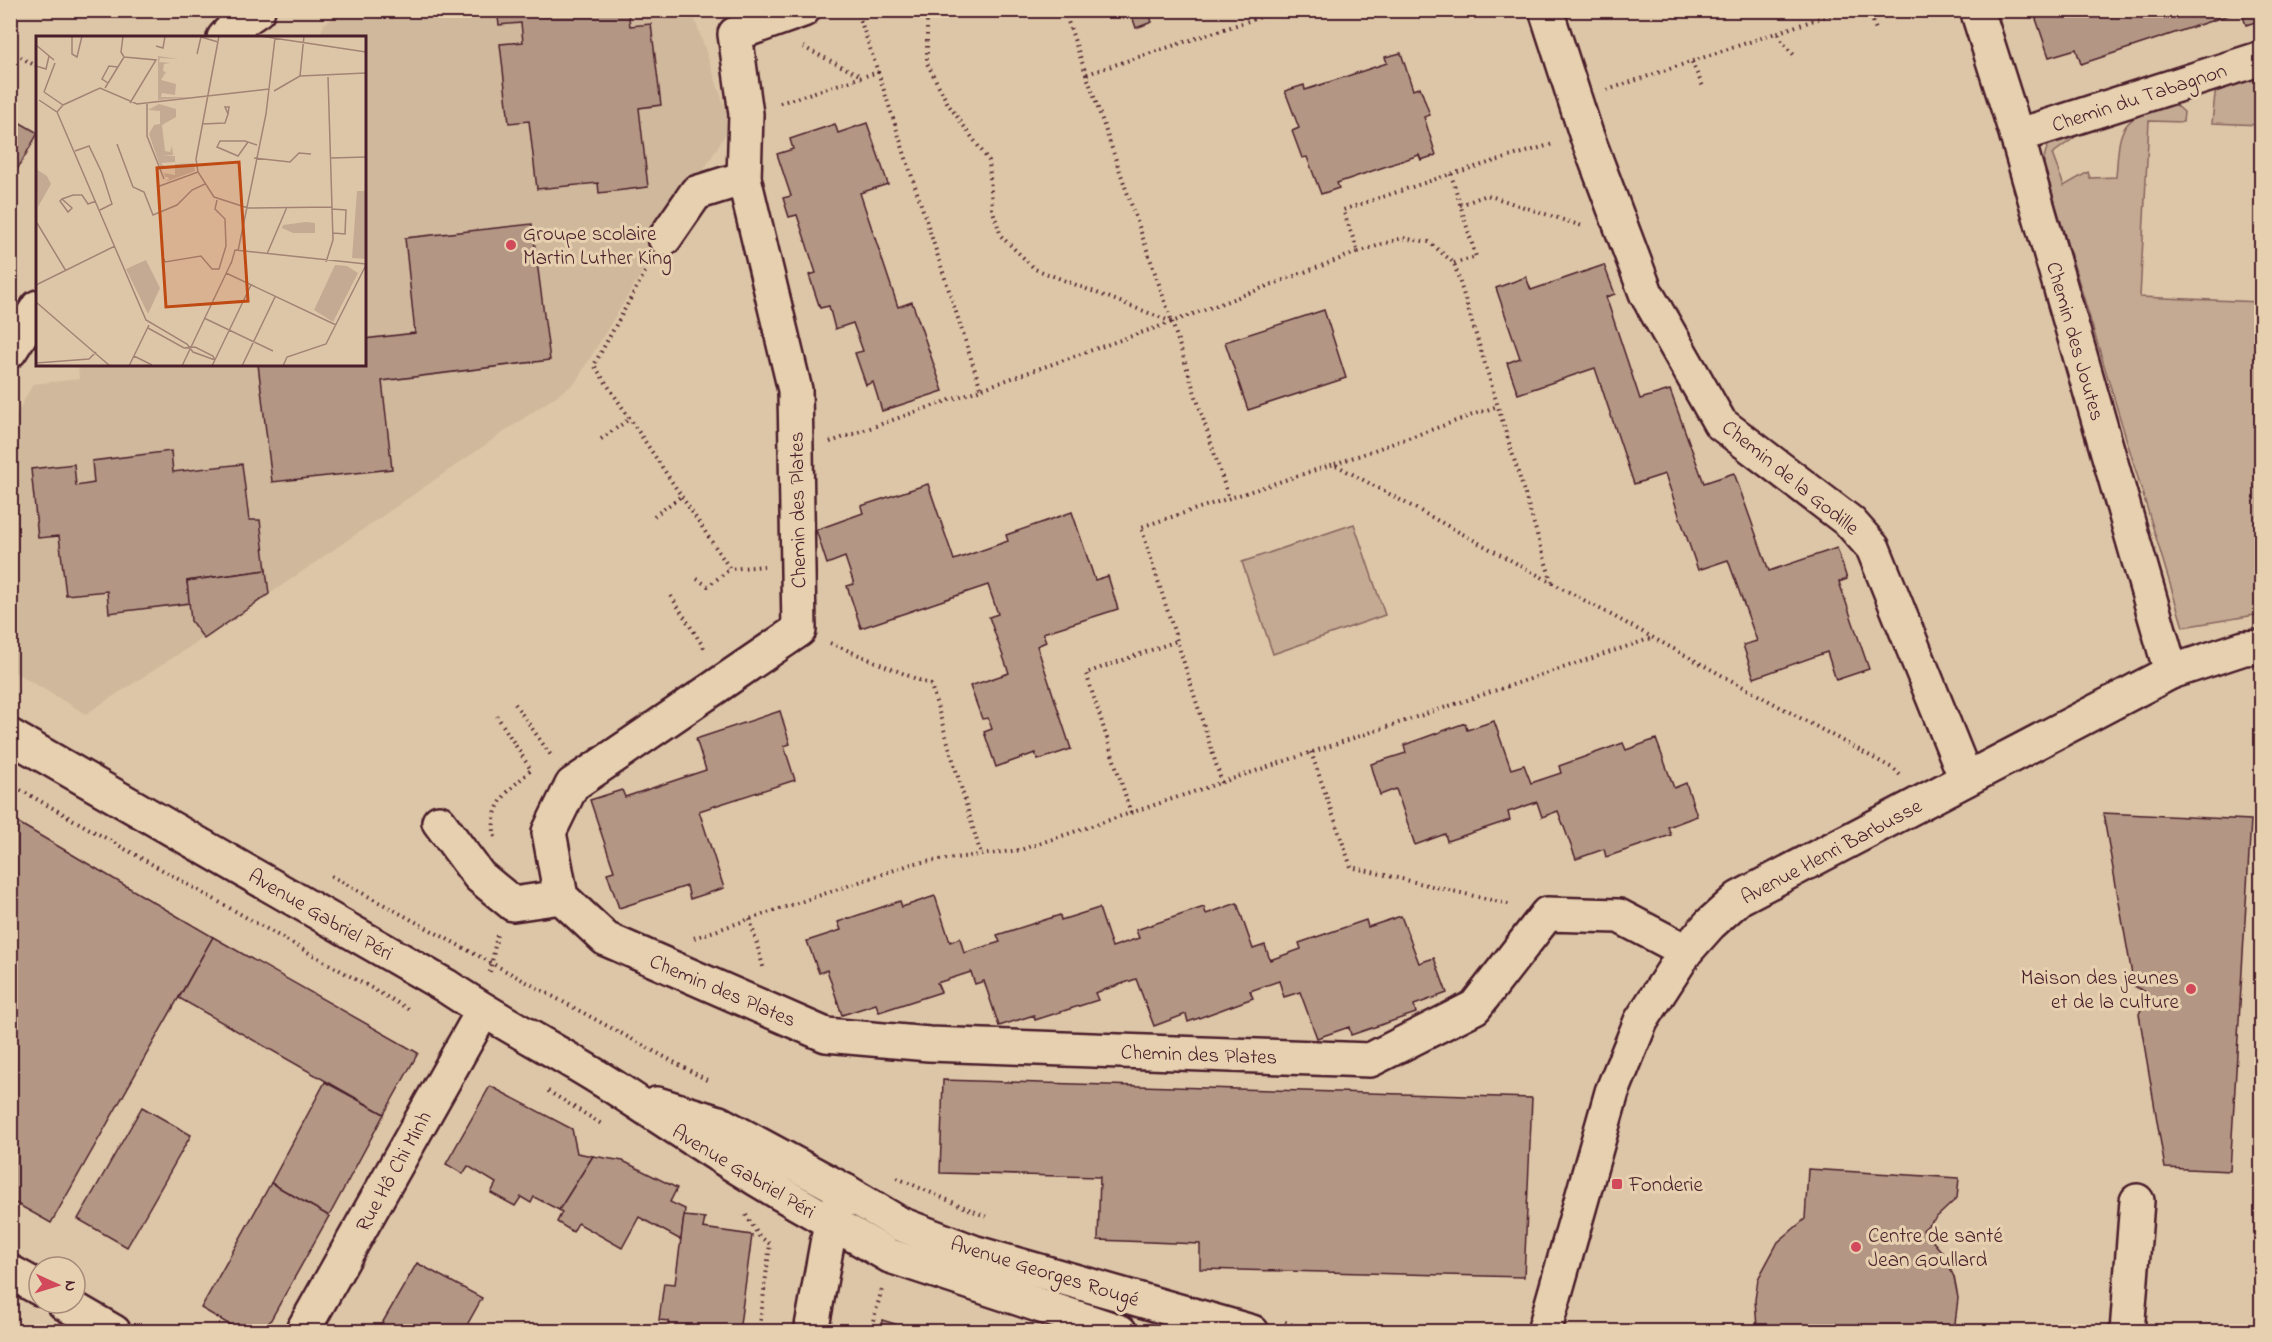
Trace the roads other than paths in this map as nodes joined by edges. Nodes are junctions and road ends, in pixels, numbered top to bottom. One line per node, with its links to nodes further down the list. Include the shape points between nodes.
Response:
1 (258, 10): 6 (street)
2 (803, 10): 5 (street)
3 (1546, 10): 16 (street, Chemin de la Godille, via 1586,134 1646,293 1720,423 1850,522 1873,548)
4 (1977, 10): 8 (street, Chemin des Joutes)
5 (740, 23): 9 (street, Chemin des Plates, via 746,114)
6 (226, 36)
7 (2262, 58): 8 (street, Chemin du Tabagnon)
8 (2017, 136): 14 (street, Chemin des Joutes)
9 (744, 178): 10 (street, via 696,193); 18 (street, Chemin des Plates, via 795,390 799,630 572,785 549,832)
10 (665, 238)
11 (36, 310): 12 (street)
12 (10, 351)
13 (2262, 647): 14 (street, Avenue Henri Barbusse, via 2244,648)
14 (2171, 672): 16 (street, Avenue Henri Barbusse)
15 (10, 736): 20 (street, Avenue Gabriel Péri, via 446,986)
16 (1966, 779): 19 (street, Avenue Henri Barbusse, via 1739,898)
17 (440, 822): 18 (street, via 479,876 513,904)
18 (561, 897): 19 (street, Chemin des Plates, via 606,939 826,1035 929,1044 1370,1059 1475,1007 1547,914 1619,916)
19 (1686, 951): 33 (street, Avenue Henri Barbusse, via 1641,1021 1612,1092)
20 (483, 1011): 21 (street, Avenue Gabriel Péri); 29 (street, Rue Hô Chi Minh)
21 (629, 1097): 22 (street, Avenue Gabriel Péri, via 718,1123); 24 (street, Avenue Gabriel Péri, via 765,1186)
22 (845, 1191): 24 (street); 32 (street, Avenue Georges Rougé, via 900,1224 973,1252)
23 (2137, 1201): 34 (street)
24 (831, 1222): 30 (street); 31 (street, Avenue Georges Rougé, via 890,1256)
25 (10, 1272): 26 (street)
26 (27, 1281)
27 (85, 1315): 28 (street)
28 (114, 1332)
29 (302, 1332)
30 (811, 1332)
31 (1120, 1332)
32 (1252, 1332)
33 (1544, 1332)
34 (2127, 1332)

